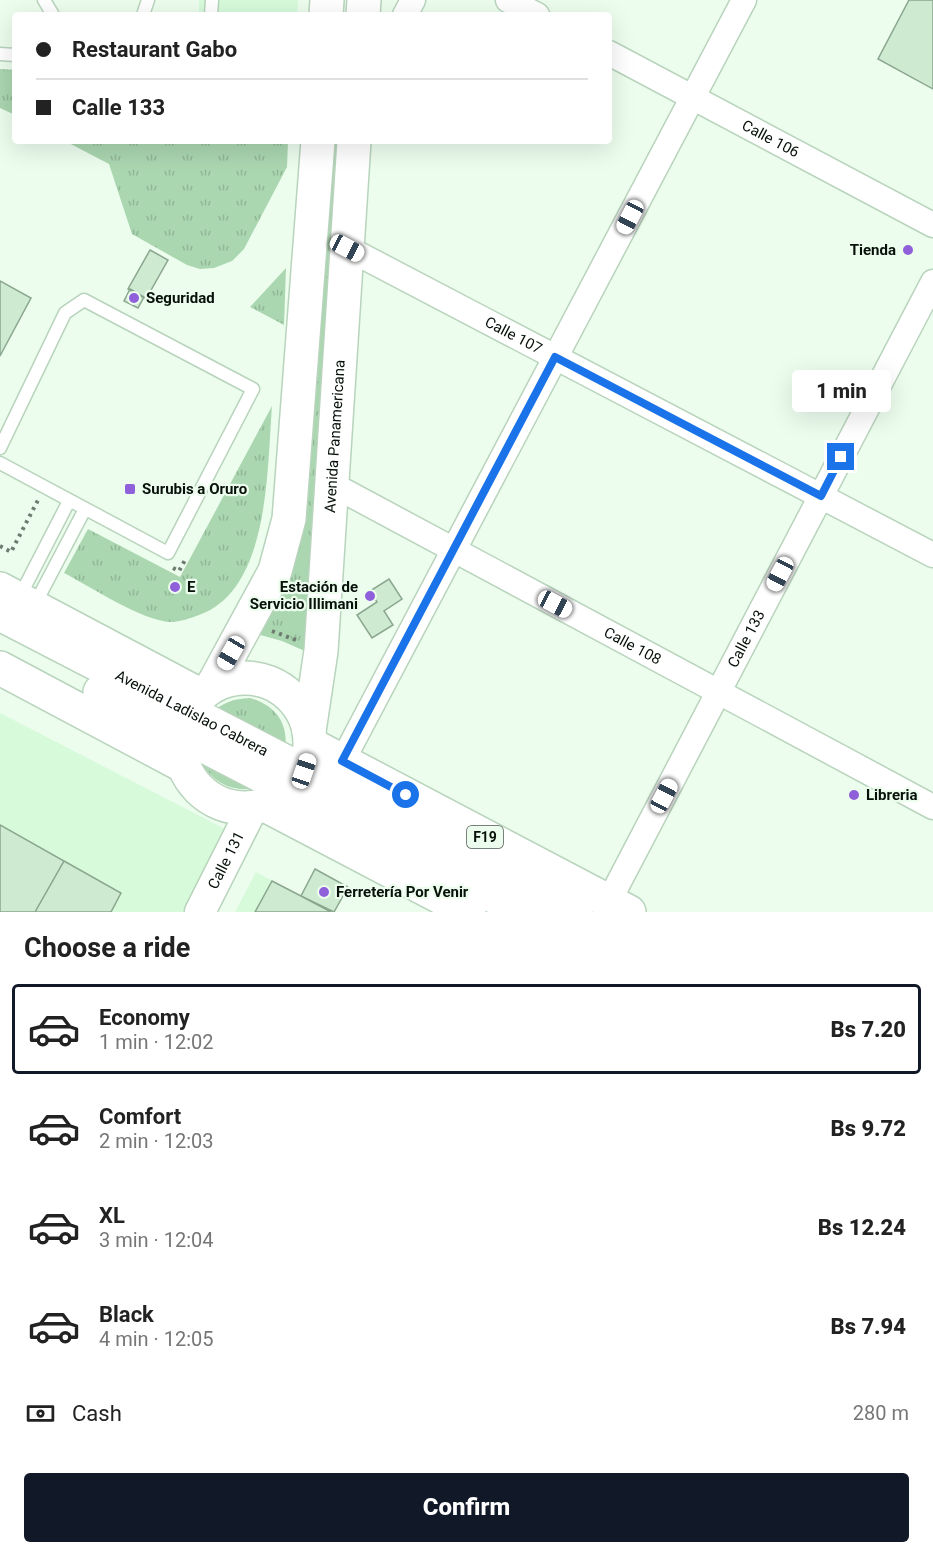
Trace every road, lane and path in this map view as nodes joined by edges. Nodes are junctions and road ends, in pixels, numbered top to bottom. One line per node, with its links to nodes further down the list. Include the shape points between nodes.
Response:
1 (508, 0): 3 (street)
2 (744, 0): 5 (street)
3 (531, 12)
4 (612, 55): 5 (street, Calle 106)
5 (693, 97): 10 (street, Calle 106); 13 (street)
6 (318, 144): 8 (main road)
7 (354, 144): 9 (main road, Avenida Panamericana)
8 (315, 189): 9 (main road); 30 (main road, via 290,519 275,571)
9 (351, 191): 11 (main road, Avenida Panamericana)
10 (933, 225)
11 (347, 248): 13 (street, Calle 107); 16 (main road, Avenida Panamericana)
12 (933, 282): 18 (street, Calle 133)
13 (555, 357): 18 (street, Calle 107); 23 (street)
14 (0, 448): 20 (lane, via 65,313 84,300 253,389 168,553)
15 (0, 463): 19 (lane)
16 (333, 485): 23 (street, Calle 108); 32 (main road, Avenida Panamericana, via 321,651)
17 (29, 494): 21 (path, via 39,499 11,552)
18 (821, 496): 24 (street, Calle 107); 29 (street, Calle 133)
19 (69, 501): 20 (lane); 26 (lane)
20 (85, 509): 26 (lane)
21 (0, 546)
22 (189, 550): 25 (path, via 179,571)
23 (454, 550): 29 (street, Calle 108); 32 (street)
24 (933, 555)
25 (170, 566)
26 (13, 602): 30 (main road, Avenida Ladislao Cabrera / F19)
27 (0, 640): 30 (main road, Avenida Ladislao Cabrera / F19)
28 (0, 668): 31 (main road, F19)
29 (718, 692): 33 (street, Calle 108); 34 (street, Calle 133)
30 (195, 706): 31 (main road, F19, via 180,750); 32 (main road, Avenida Ladislao Cabrera / F19); 32 (main road, via 226,679 253,677 279,686 298,705)
31 (184, 766): 32 (main road, F19, via 198,788 219,803 236,807)
32 (303, 783): 34 (main road, Avenida Ladislao Cabrera / F19); 35 (street, Calle 131); 36 (main road, Avenida Ladislao Cabrera / F19); 37 (main road, Avenida Ladislao Cabrera / F19); 38 (main road, Avenida Ladislao Cabrera / F19)
33 (933, 807)
34 (619, 907)
35 (200, 912)
36 (469, 912)
37 (524, 912)
38 (576, 912)

